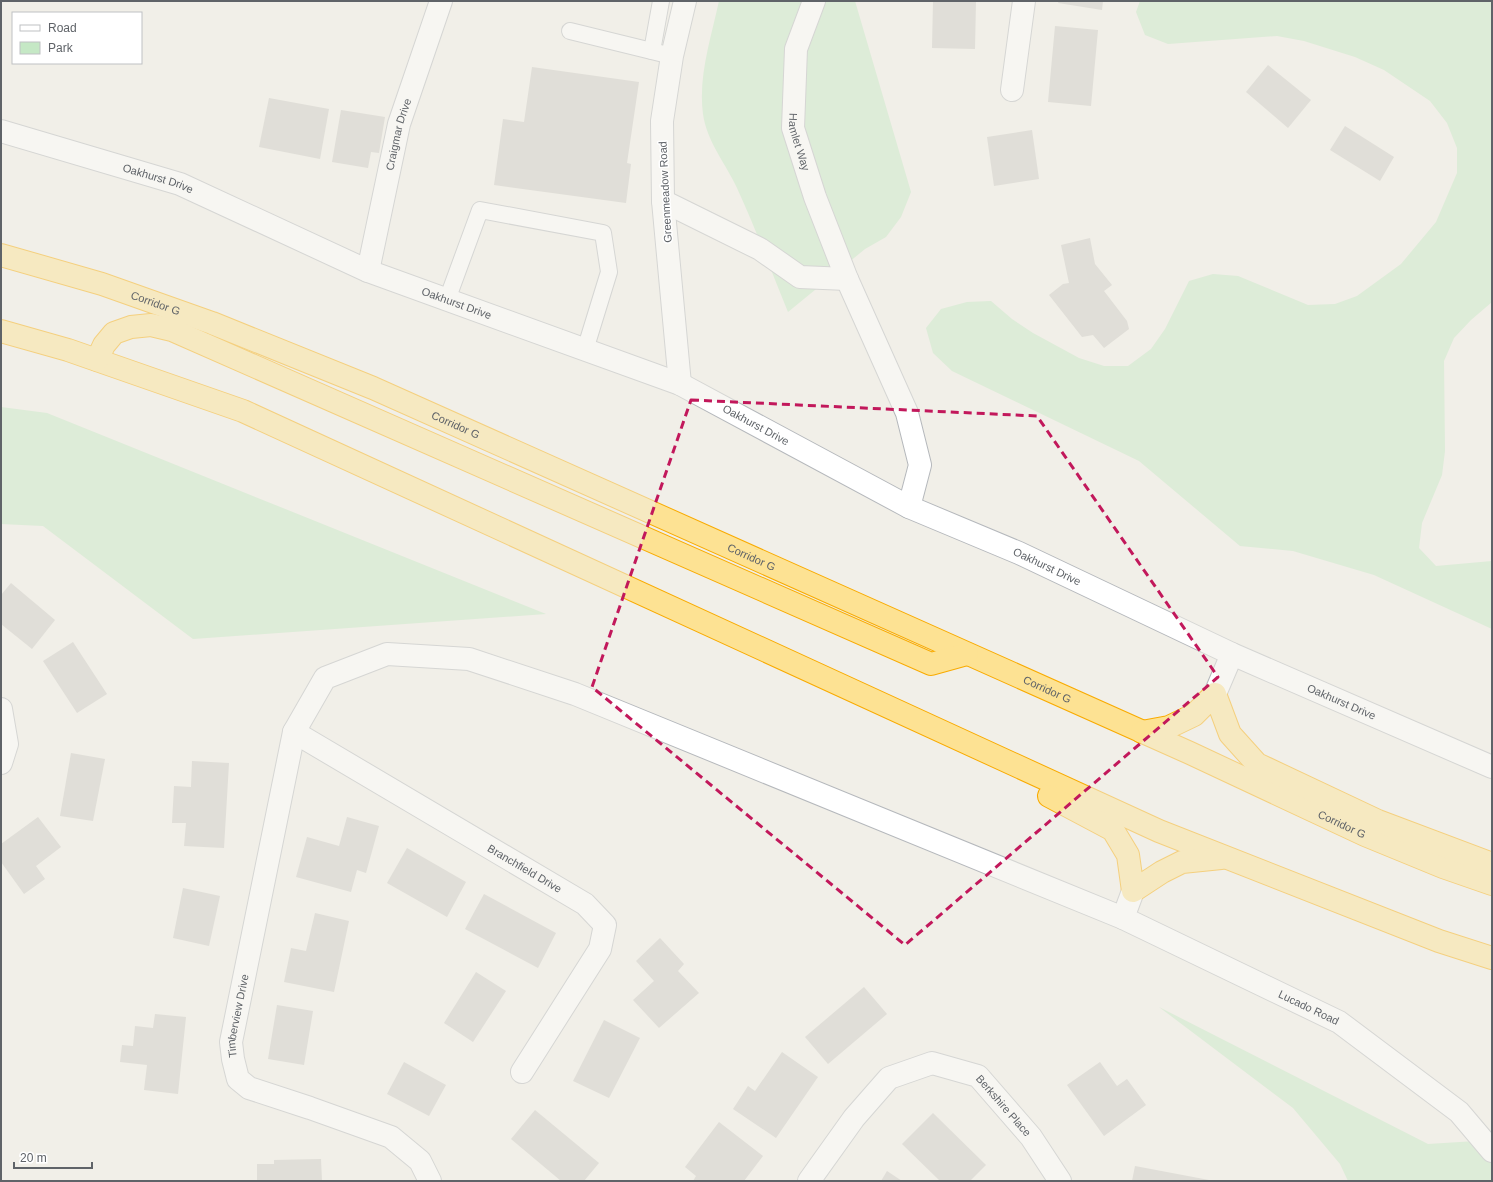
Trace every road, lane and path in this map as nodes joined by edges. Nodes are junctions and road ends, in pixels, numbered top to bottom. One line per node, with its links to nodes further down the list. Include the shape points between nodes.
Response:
1 (440, 1): 12 (street, Craigmar Drive, via 399,124)
2 (661, 1): 7 (lane)
3 (685, 1): 7 (street, Greenmeadow Road)
4 (814, 1): 13 (street, Hamlet Way, via 796,49 793,128 815,197)
5 (1024, 1): 8 (street)
6 (570, 31): 7 (lane)
7 (662, 54): 10 (street, Greenmeadow Road)
8 (1012, 90)
9 (1, 131): 12 (street, Oakhurst Drive, via 180,184)
10 (663, 201): 13 (street, via 760,249 800,277); 18 (street, Greenmeadow Road)
11 (1, 255): 20 (highway, Corridor G, via 102,284 212,323 373,388)
12 (368, 270): 14 (street, Oakhurst Drive)
13 (847, 279): 19 (street, Hamlet Way, via 907,413 920,465)
14 (447, 300): 16 (street, Oakhurst Drive); 16 (lane, via 480,210 603,233 609,272)
15 (1, 331): 17 (highway)
16 (585, 350): 18 (street, Oakhurst Drive)
17 (97, 360): 20 (highway, via 104,345 114,333 131,327 151,325 172,330 931,664); 22 (highway, via 243,411)
18 (680, 384): 19 (street, Oakhurst Drive)
19 (909, 507): 21 (street, Oakhurst Drive, via 1019,553)
20 (967, 654): 26 (highway, Corridor G)
21 (1232, 654): 23 (street); 28 (street, Oakhurst Drive)
22 (782, 658): 29 (highway, via 1158,831); 32 (highway, via 888,720 1034,787 1113,830 1128,855)
23 (1215, 694): 26 (highway, via 1194,715 1169,727); 30 (highway, via 1230,734 1257,764 1378,821)
24 (1, 709): 27 (street, via 7,744)
25 (294, 732): 33 (street, Timberview Drive, via 325,678 387,654 469,659 574,694); 35 (street, Branchfield Drive, via 584,904 605,925 600,949); 37 (street, Timberview Drive, via 231,1042 238,1079 249,1088 391,1137 420,1161)
26 (1142, 732): 31 (highway, Corridor G, via 1365,835)
27 (1, 763)
28 (1492, 767)
29 (1223, 857): 32 (highway, via 1182,862); 34 (highway, via 1439,941)
30 (1492, 864)
31 (1492, 884)
32 (1133, 891): 33 (street)
33 (1123, 918): 36 (street, Lucado Road, via 1339,1022 1459,1112)
34 (1492, 958)
35 (522, 1072)
36 (1492, 1151)
37 (430, 1181)
38 (809, 1181): 39 (street, Berkshire Place, via 854,1118 889,1078 932,1063 978,1076 1031,1137)
39 (1060, 1181)

